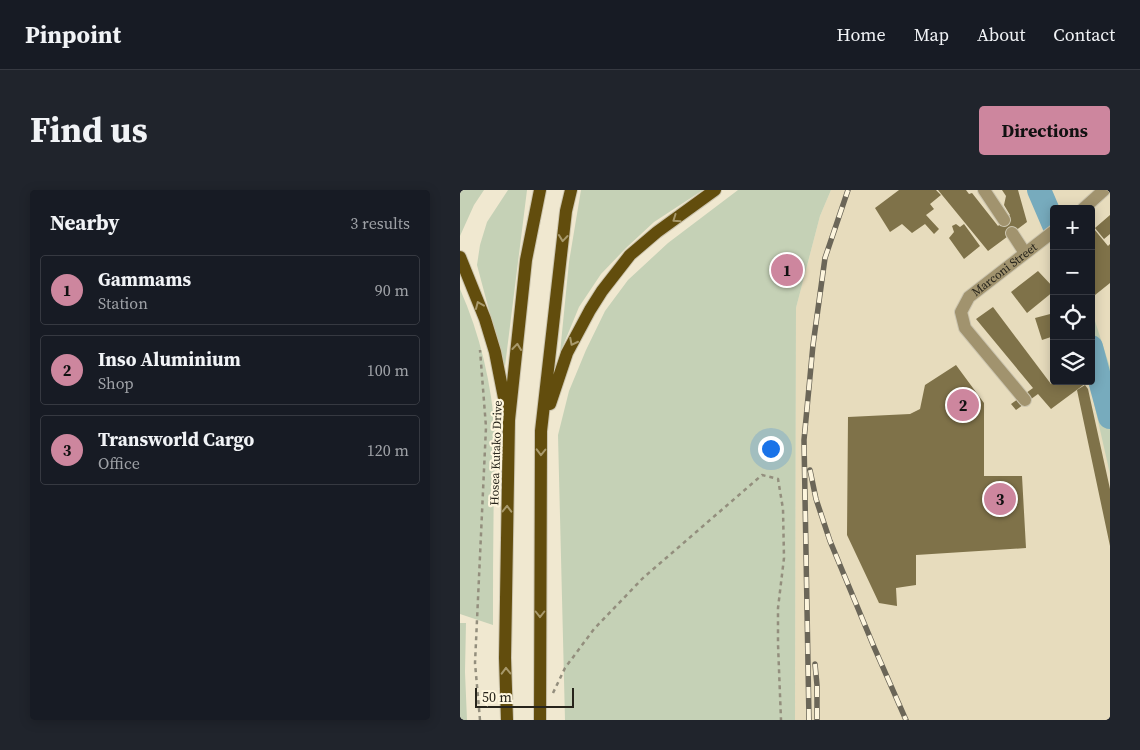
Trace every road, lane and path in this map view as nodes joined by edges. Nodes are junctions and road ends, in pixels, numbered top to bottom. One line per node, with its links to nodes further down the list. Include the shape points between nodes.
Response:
1 (540, 190): 14 (main road, Hosea Kutako Drive, one-way to 1, via 526,260)
2 (571, 190): 15 (main road, one-way to 15)
3 (715, 190): 15 (main road, one-way to 15, via 630,256 602,291 567,353)
4 (984, 190): 7 (lane)
5 (1104, 190): 6 (lane)
6 (1087, 205)
7 (1004, 220)
8 (1012, 233): 10 (lane)
9 (1050, 234): 10 (lane, Marconi Street)
10 (1025, 253): 13 (lane, Marconi Street, via 969,297 961,312 965,328)
11 (460, 257): 14 (main road, one-way to 11, via 485,319)
12 (480, 345): 17 (path, via 486,427 475,663)
13 (1025, 400)
14 (509, 420): 18 (main road, Hosea Kutako Drive, one-way to 14)
15 (541, 431): 19 (main road, one-way to 19)
16 (552, 694): 20 (path, via 565,668 594,629 642,578 762,475 778,479 783,509 784,558 778,608)
17 (480, 720)
18 (507, 720)
19 (540, 720)
20 (781, 720)

